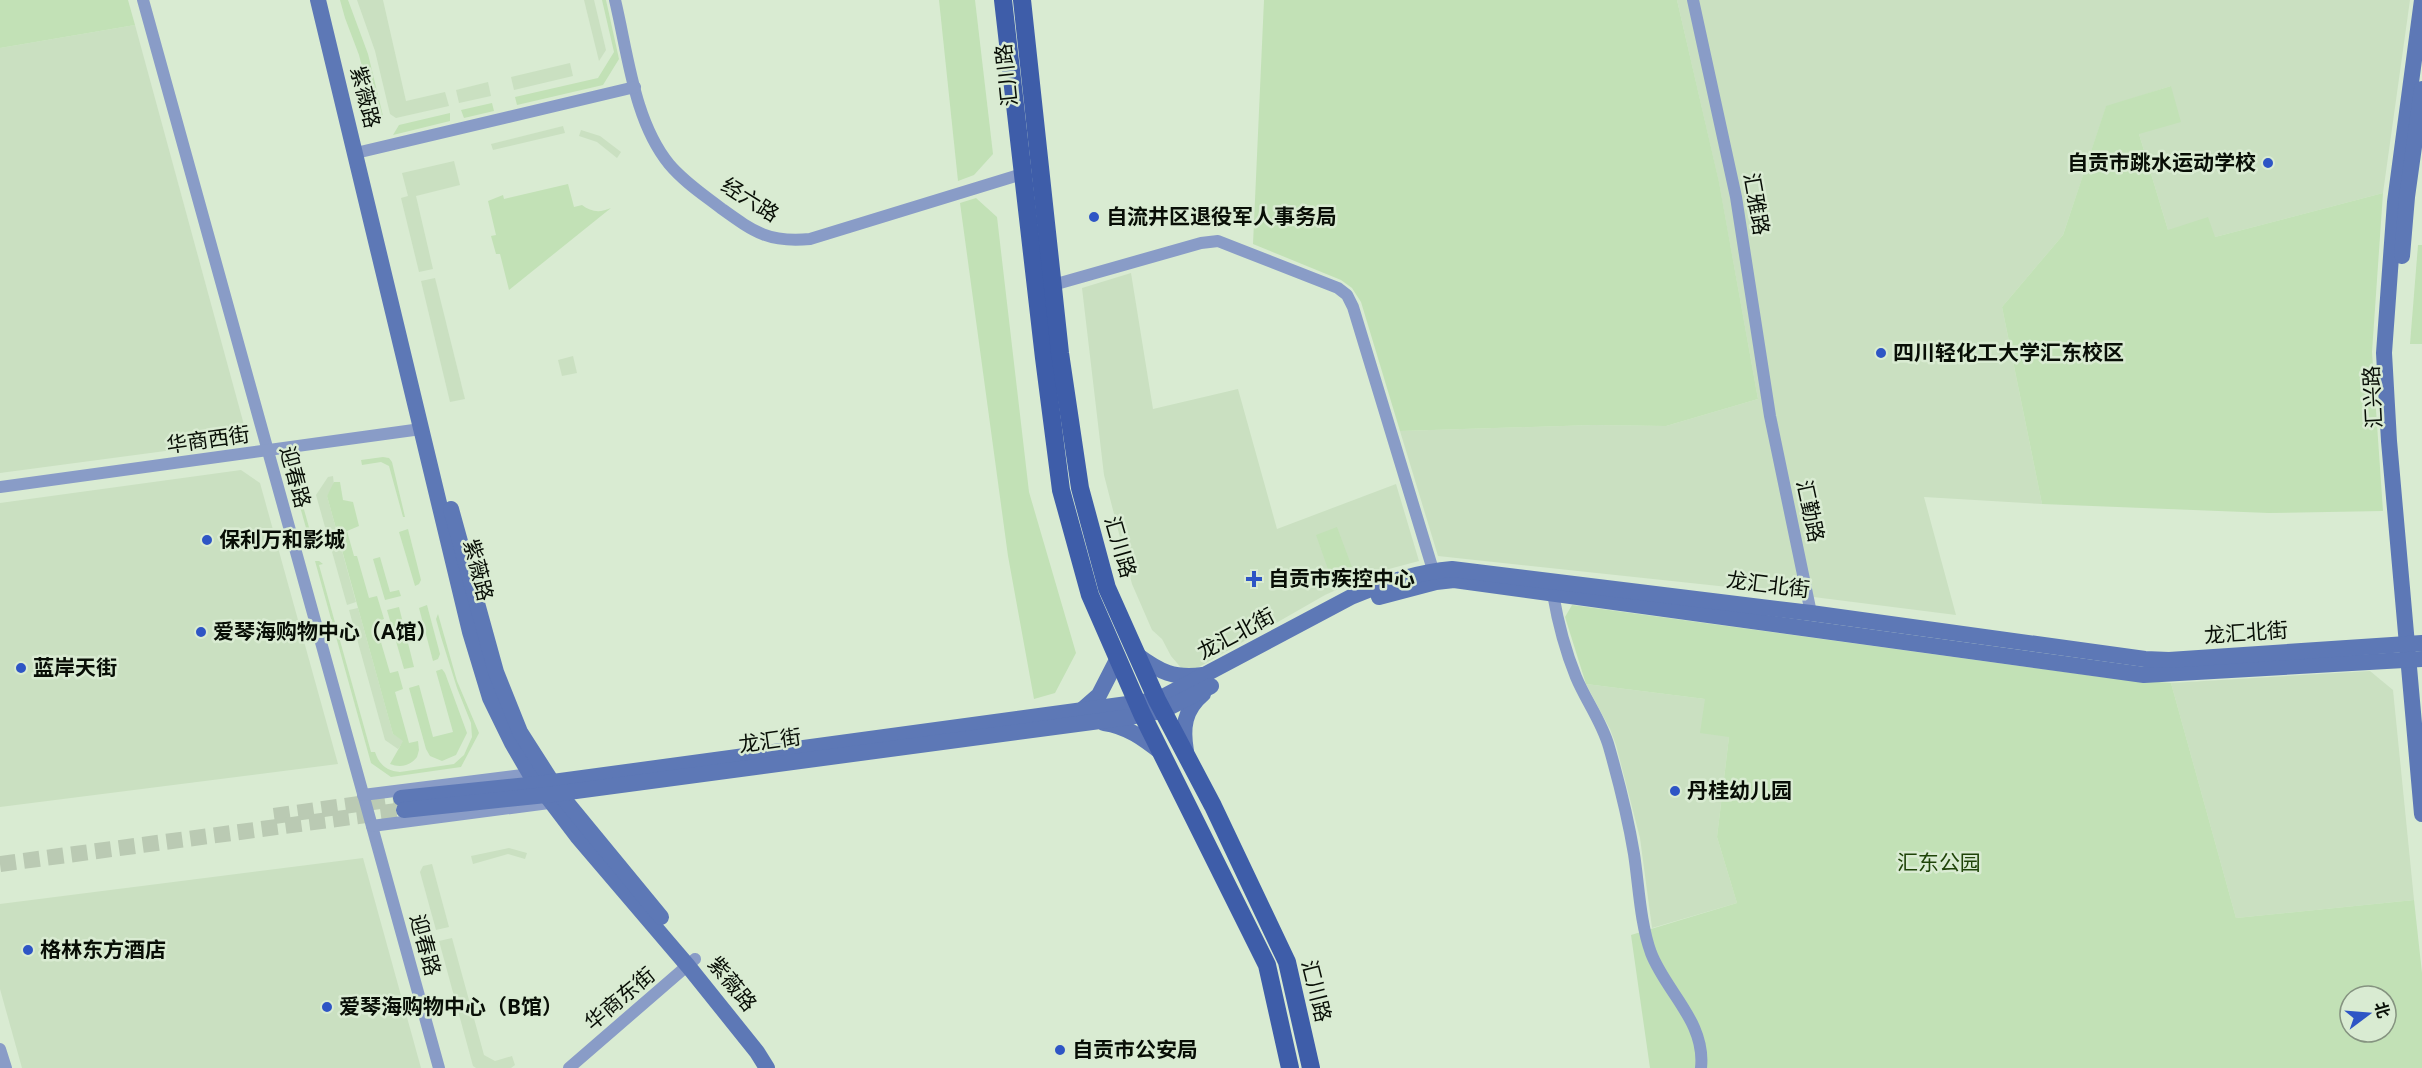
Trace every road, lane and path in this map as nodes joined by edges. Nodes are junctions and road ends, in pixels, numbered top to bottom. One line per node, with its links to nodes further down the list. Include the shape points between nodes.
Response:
1 (143, 0): 16 (street, 迎春路)
2 (318, 0): 11 (main road, 紫薇路)
3 (327, 0): 11 (main road, 紫薇路)
4 (615, 0): 9 (street, 经六路)
5 (1004, 0): 12 (main road, 汇川路)
6 (1022, 0): 13 (main road, 汇川路)
7 (1692, 0): 14 (street, 汇雅路, via 1736,197)
8 (2422, 0): 21 (main road, via 2395,202 2384,353 2389,441)
9 (635, 87): 11 (street); 12 (street, 经六路, via 647,129 671,166 732,216 772,239 810,239)
10 (2422, 89): 21 (main road, 汇兴路, via 2407,197 2393,353)
11 (359, 152): 15 (main road, 紫薇路); 31 (main road, 紫薇路, via 496,672)
12 (1022, 174): 23 (main road, 汇川路, via 1061,490 1090,595)
13 (1053, 285): 18 (street, via 1218,241 1338,288 1353,307); 22 (main road, 汇川路, via 1080,488 1107,588)
14 (1770, 416): 20 (street, 汇勤路)
15 (421, 429): 16 (street, 华商西街); 31 (main road, 紫薇路, via 490,699 512,743)
16 (268, 451): 17 (street, 华商西街); 32 (street, 迎春路)
17 (0, 487)
18 (1433, 570): 20 (main road, 龙汇北街, via 1507,574); 24 (main road, 龙汇北街, via 1351,597)
19 (1553, 594): 21 (main road, 龙汇北街, via 2144,675); 24 (main road, 龙汇北街, via 1455,580 1436,582 1356,606); 45 (street, via 1560,632 1577,679 1609,747 1632,841 1648,944 1661,974 1695,1028)
20 (1811, 613): 21 (main road, 龙汇北街, via 2145,659)
21 (2416, 652): 25 (main road, 汇兴路); 34 (main road)
22 (1137, 655): 24 (main road, via 1160,671); 26 (main road, 汇川路)
23 (1118, 658): 27 (main road, 汇川路); 28 (main road)
24 (1212, 679): 26 (main road, 龙汇北街); 30 (main road, via 1194,701 1185,722)
25 (2422, 702)
26 (1160, 706): 27 (main road, 龙汇北街); 30 (main road, 汇川路)
27 (1140, 708): 28 (main road, 龙汇街); 29 (main road, 汇川路)
28 (1086, 715): 29 (main road, via 1139,735); 31 (main road, 龙汇街)
29 (1162, 753): 43 (main road, 汇川路, via 1267,965)
30 (1186, 755): 44 (main road, 汇川路, via 1287,962)
31 (546, 788): 32 (street); 33 (main road, 龙汇街); 35 (street); 36 (main road, 紫薇路)
32 (363, 795): 35 (street, 迎春路)
33 (403, 804)
34 (2422, 814)
35 (372, 826): 39 (street, 迎春路)
36 (692, 963): 40 (street, 华商东街); 41 (main road, 紫薇路); 42 (main road, 紫薇路, via 764,1044)
37 (0, 1049): 38 (street)
38 (6, 1068)
39 (439, 1068)
40 (569, 1068)
41 (767, 1068)
42 (780, 1068)
43 (1290, 1068)
44 (1311, 1068)
45 (1701, 1068)

